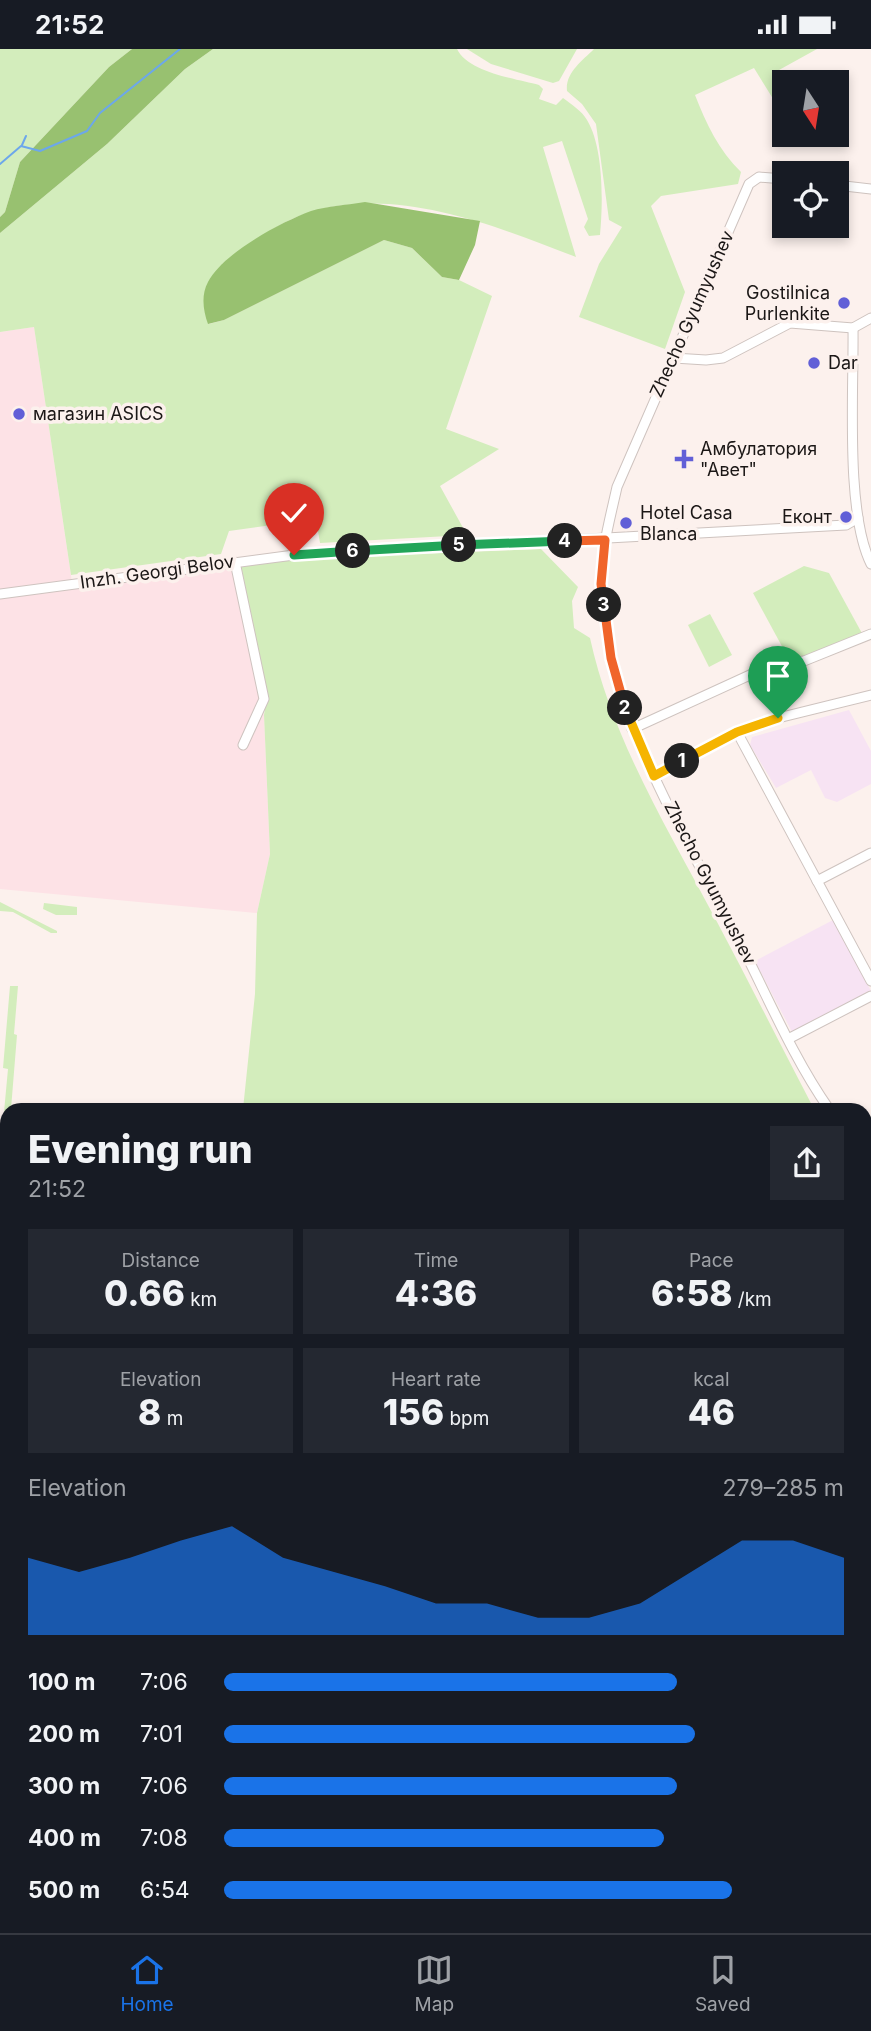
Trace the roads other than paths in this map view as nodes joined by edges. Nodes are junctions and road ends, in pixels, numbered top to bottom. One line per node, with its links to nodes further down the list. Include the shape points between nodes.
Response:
1 (772, 179): 6 (street, Zhecho Gyumyushev, via 755,178 749,184)
2 (849, 186): 3 (street)
3 (871, 189)
4 (871, 318): 5 (street)
5 (853, 328): 6 (street, via 790,323 723,358); 7 (street)
6 (674, 358): 8 (street, Zhecho Gyumyushev, via 621,476)
7 (858, 518): 8 (street, Inzh. Georgi Belov, via 846,525); 10 (street)
8 (605, 540): 9 (street, Inzh. Georgi Belov, via 307,554); 14 (street, Zhecho Gyumyushev, via 601,584 605,621)
9 (235, 562): 11 (street, Inzh. Georgi Belov); 16 (street, via 264,699)
10 (871, 564)
11 (0, 594)
12 (871, 634): 14 (street, via 804,661 765,668)
13 (871, 695): 15 (street)
14 (632, 729): 17 (street, Zhecho Gyumyushev)
15 (737, 732): 17 (street); 19 (street)
16 (243, 745)
17 (654, 776): 22 (street, Zhecho Gyumyushev)
18 (871, 853): 19 (street)
19 (817, 881): 20 (street)
20 (871, 981)
21 (871, 996): 22 (street)
22 (790, 1038): 23 (street, Zhecho Gyumyushev)
23 (826, 1103)

